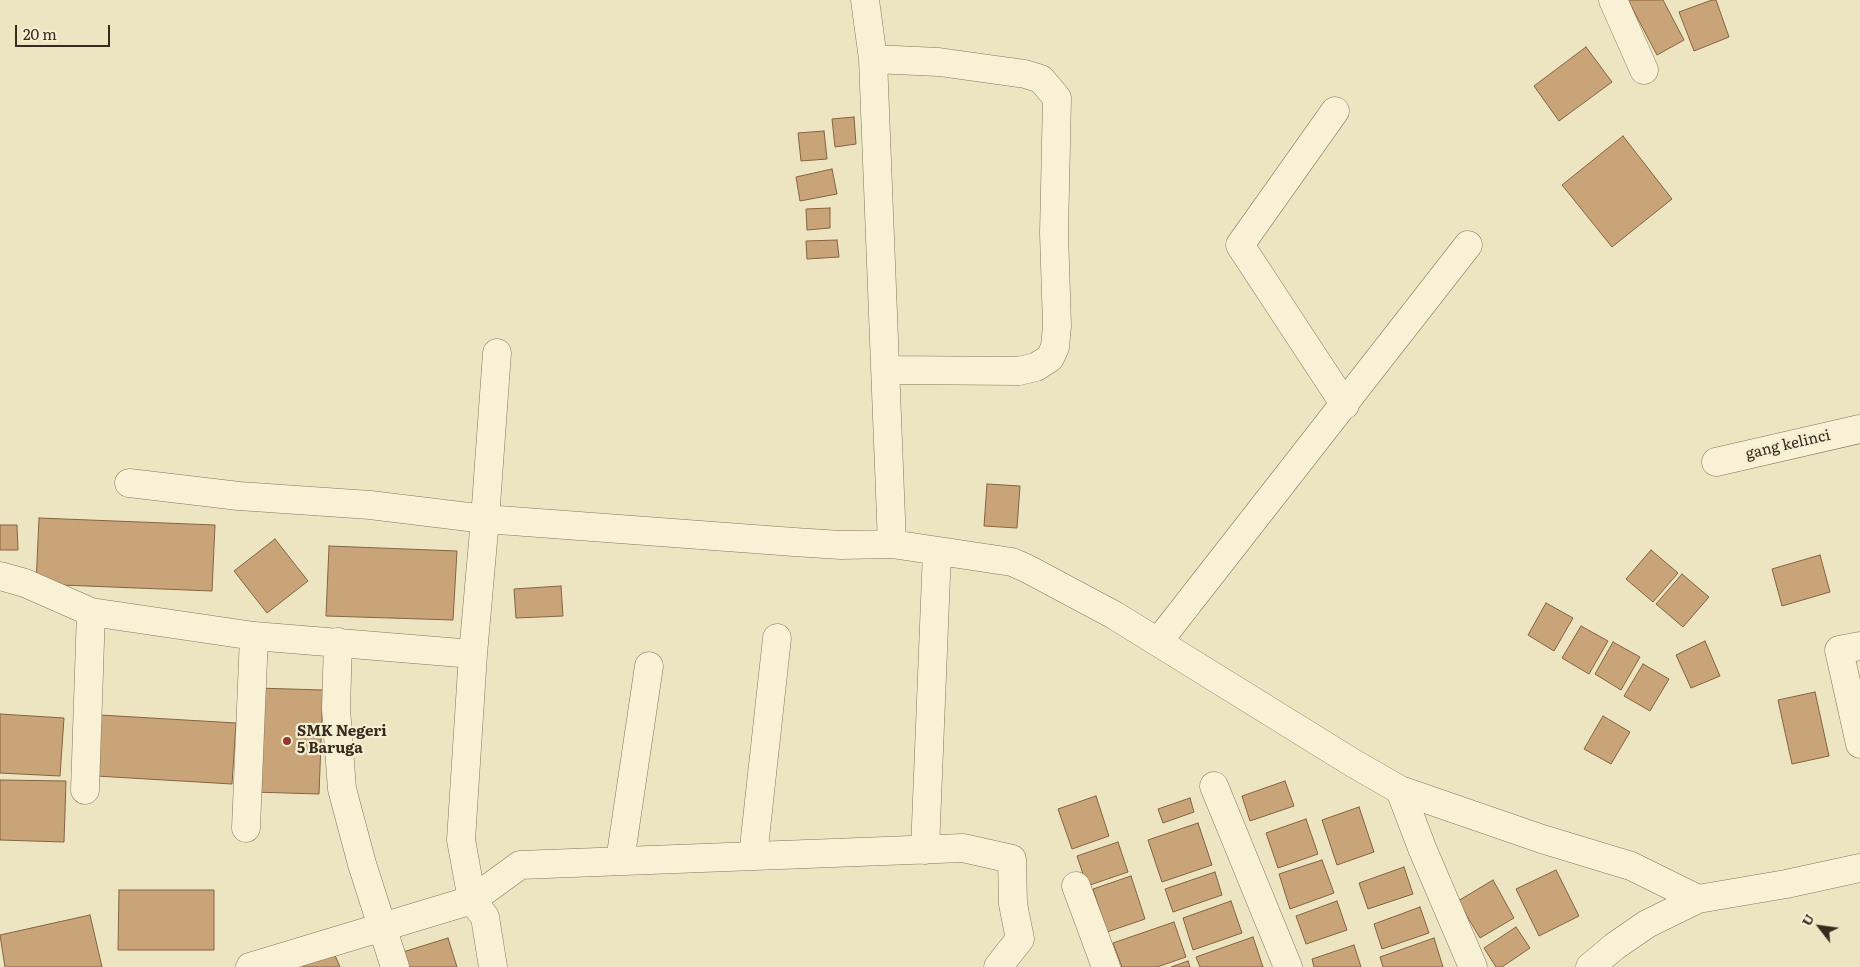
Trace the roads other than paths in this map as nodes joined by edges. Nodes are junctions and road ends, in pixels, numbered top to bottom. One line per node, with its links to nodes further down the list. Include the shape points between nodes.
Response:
1 (865, 0): 3 (street)
2 (1614, 0): 4 (street)
3 (873, 59): 8 (street); 8 (street, via 939,62 1025,74 1042,79 1058,98 1054,233 1057,326 1056,347 1050,358 1036,367 1019,371)
4 (1644, 70)
5 (1335, 111): 9 (street, via 1240,245)
6 (1468, 245): 9 (street)
7 (497, 353): 13 (street)
8 (886, 370): 14 (street)
9 (1346, 405): 21 (street)
10 (1860, 429): 11 (street, gang kelinci)
11 (1716, 462)
12 (129, 482): 13 (street, via 239,496 370,505)
13 (485, 519): 14 (street, via 803,543); 23 (street)
14 (892, 544): 15 (street)
15 (937, 551): 21 (street, via 997,559 1026,568); 30 (street)
16 (0, 576): 17 (street)
17 (91, 612): 18 (street); 27 (street)
18 (254, 636): 20 (street); 29 (street)
19 (777, 638): 31 (street)
20 (338, 642): 23 (street); 37 (street, via 336,709 342,790)
21 (1158, 642): 28 (street)
22 (1860, 646): 25 (street, via 1839,650)
23 (472, 654): 36 (street, via 461,840)
24 (649, 666): 32 (street)
25 (1860, 744)
26 (1214, 786): 43 (street)
27 (85, 790)
28 (1400, 790): 35 (street, via 1631,866); 44 (street)
29 (246, 828)
30 (925, 850): 31 (street); 41 (street, via 964,848 1012,859 1013,904 1020,939)
31 (753, 856): 32 (street)
32 (620, 861): 36 (street, via 520,865)
33 (1860, 868): 35 (street)
34 (1076, 886): 42 (street)
35 (1698, 899): 45 (street, via 1648,924)
36 (472, 900): 37 (street); 40 (street, via 485,916)
37 (382, 927): 38 (street); 39 (street)
38 (250, 967)
39 (396, 967)
40 (493, 967)
41 (998, 967)
42 (1106, 967)
43 (1288, 967)
44 (1473, 967)
45 (1590, 967)

